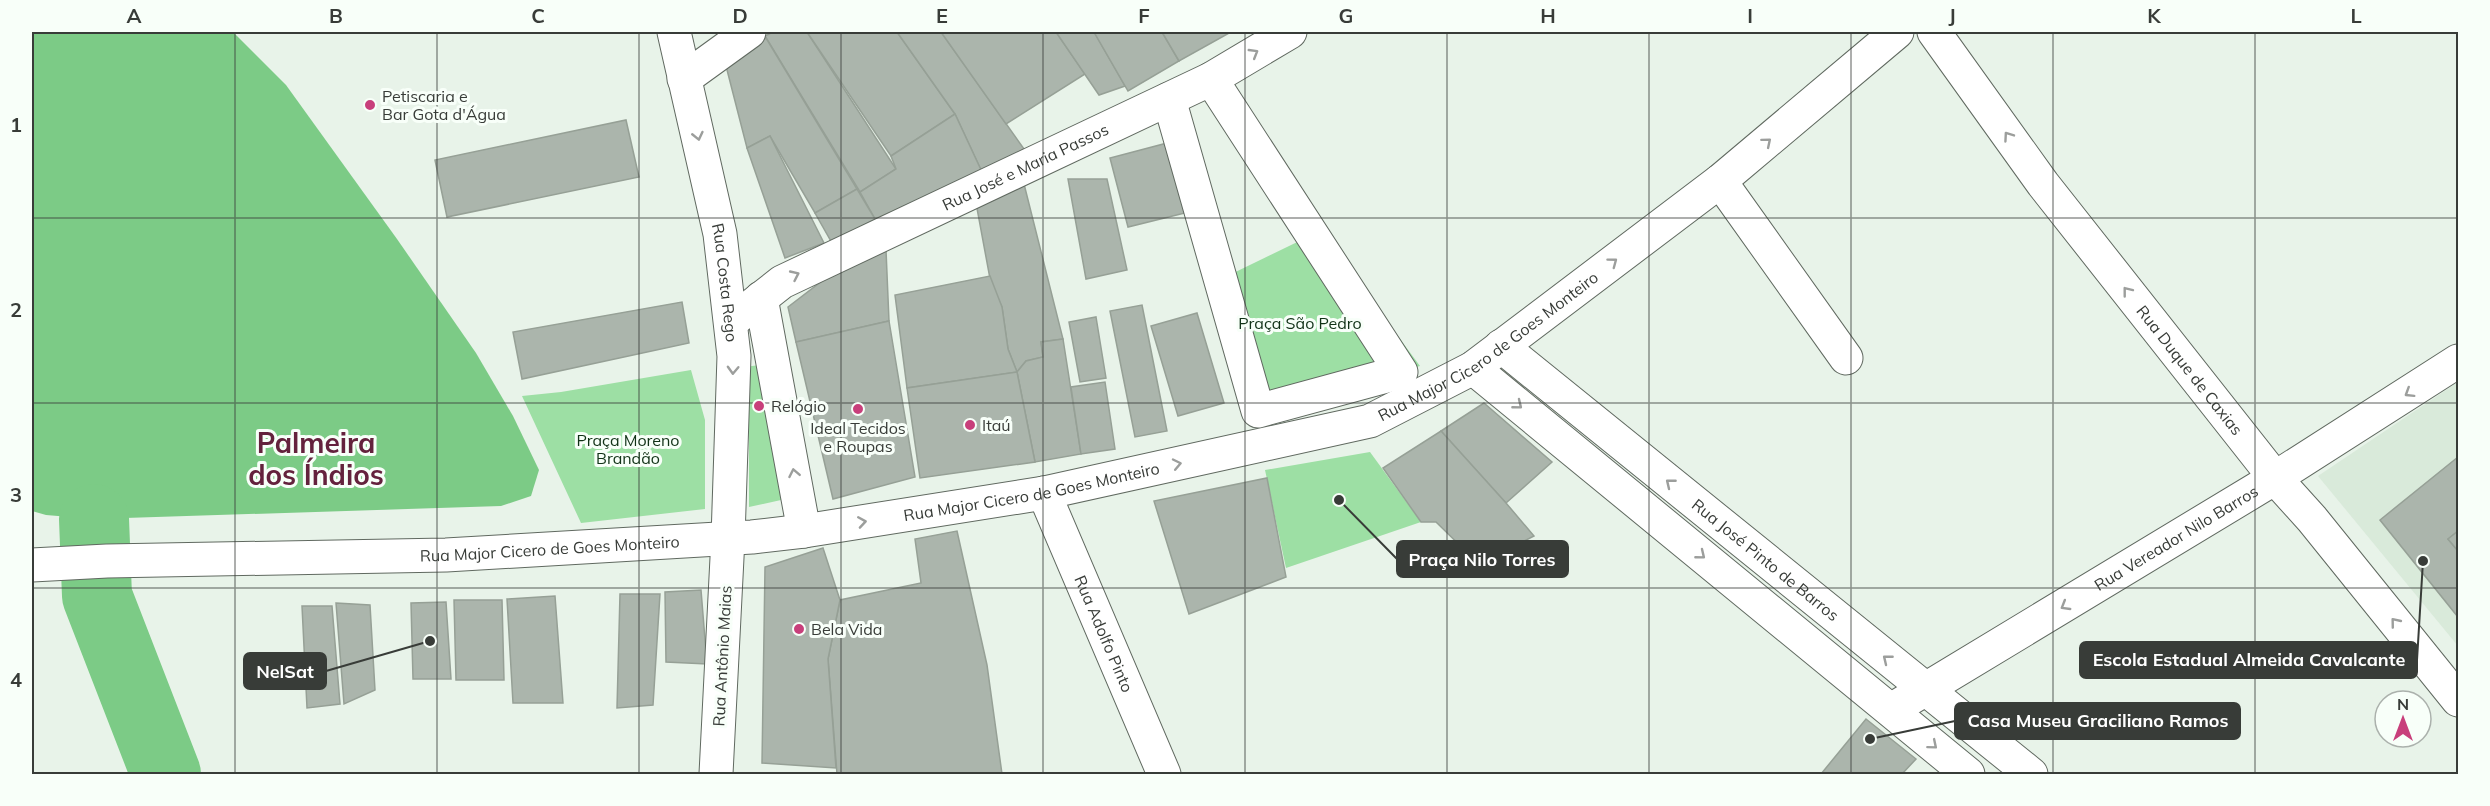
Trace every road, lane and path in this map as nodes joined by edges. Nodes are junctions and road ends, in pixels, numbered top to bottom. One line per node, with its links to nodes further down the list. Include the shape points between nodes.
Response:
1 (674, 32): 7 (street, Rua Costa Rego)
2 (749, 32): 7 (street)
3 (1290, 32): 6 (street, Rua José e Maria Passos, one-way to 3)
4 (1898, 32): 9 (street, Rua Major Cicero de Goes Monteiro, one-way to 4)
5 (1934, 32): 16 (street, Rua Duque de Caxias, one-way to 5, via 2043,184)
6 (1211, 79): 8 (street, Rua José e Maria Passos); 8 (street, via 1401,372 1258,411)
7 (684, 80): 11 (street, Rua Costa Rego, one-way to 11, via 720,234)
8 (1168, 99): 10 (street, Rua José e Maria Passos, one-way to 8, via 782,282)
9 (1720, 181): 12 (street, Rua Major Cicero de Goes Monteiro, one-way to 9); 13 (street)
10 (761, 298): 11 (street, Rua José e Maria Passos); 18 (street, one-way to 10)
11 (731, 322): 19 (street, Rua Costa Rego, one-way to 19, via 734,356)
12 (1501, 346): 15 (street, Rua Major Cicero de Goes Monteiro); 21 (street, Rua José Pinto de Barros, one-way to 12)
13 (1846, 358)
14 (2458, 362): 16 (street, Rua Vereador Nilo Barros, one-way to 16)
15 (1473, 368): 17 (street, Rua Major Cicero de Goes Monteiro, one-way to 15, via 1370,422); 23 (street, one-way to 23)
16 (2275, 478): 21 (street, Rua Vereador Nilo Barros, one-way to 21); 22 (street, Rua Duque de Caxias, one-way to 16)
17 (1044, 493): 18 (street, Rua Major Cicero de Goes Monteiro, one-way to 17); 25 (street, Rua Adolfo Pinto)
18 (804, 531): 19 (street, Rua Major Cicero de Goes Monteiro)
19 (728, 538): 20 (street, Rua Major Cicero de Goes Monteiro, via 446,555); 24 (street, Rua Antônio Maias)
20 (32, 565)
21 (1925, 690): 23 (street, Rua Vereador Nilo Barros); 27 (street, Rua José Pinto de Barros)
22 (2458, 700)
23 (1891, 710): 26 (street, one-way to 26)
24 (716, 774)
25 (1164, 774)
26 (1968, 774)
27 (2031, 774)

